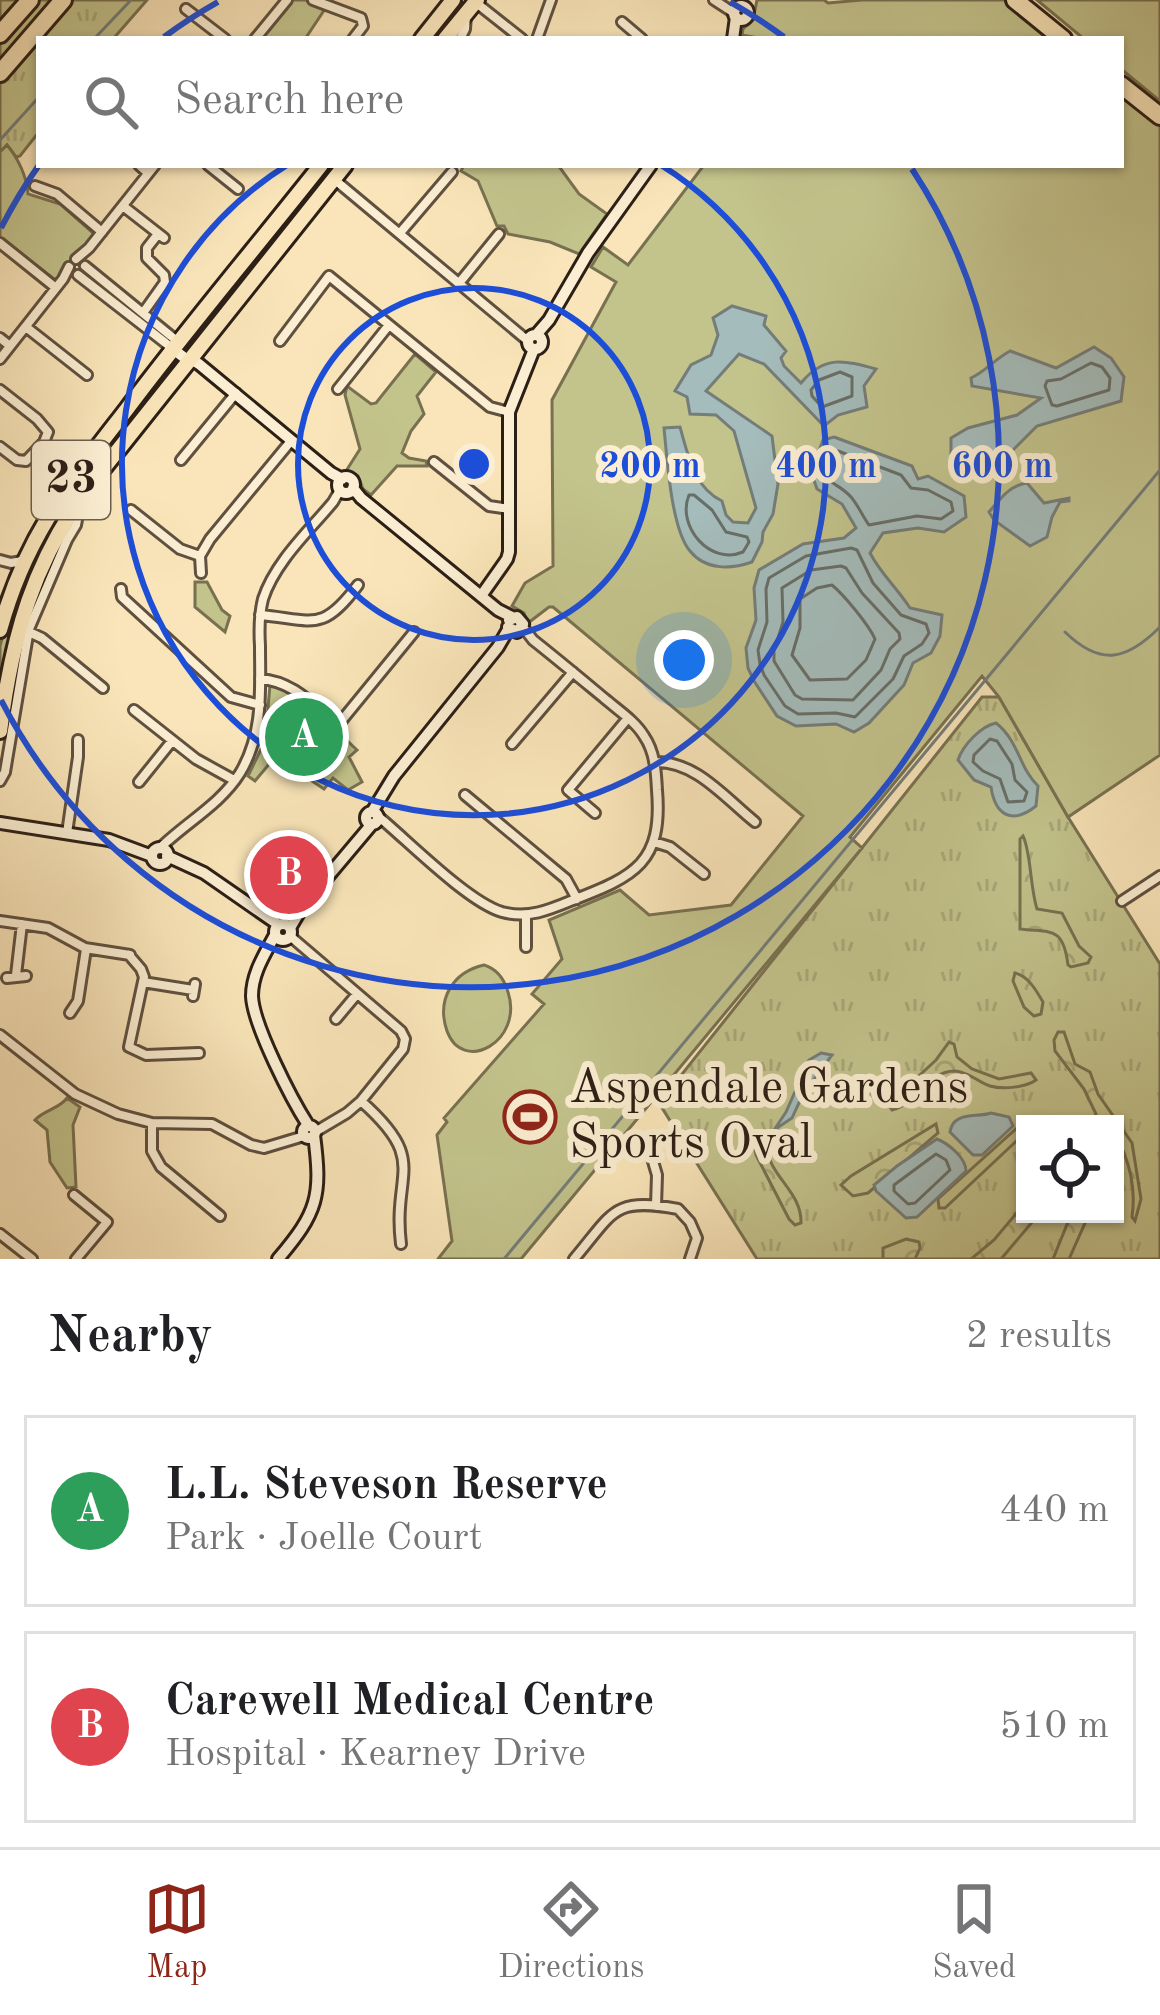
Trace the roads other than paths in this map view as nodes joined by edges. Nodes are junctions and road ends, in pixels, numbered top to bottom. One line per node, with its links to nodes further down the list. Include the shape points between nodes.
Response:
1 (30, 0): 13 (highway)
2 (65, 0): 24 (highway)
3 (313, 0): 16 (street, via 361,17)
4 (453, 0): 17 (main road)
5 (551, 0): 21 (street)
6 (1015, 0): 23 (highway)
7 (286, 1): 15 (street)
8 (717, 2): 11 (street)
9 (473, 4): 18 (main road); 19 (street); 20 (street)
10 (186, 9): 14 (street)
11 (742, 10)
12 (622, 22): 22 (street)
13 (0, 34)
14 (221, 36)
15 (257, 36)
16 (355, 36)
17 (424, 36)
18 (447, 36)
19 (461, 36)
20 (518, 36)
21 (538, 36)
22 (638, 36)
23 (1059, 36)
24 (0, 73)
25 (1124, 87): 26 (highway)
26 (1160, 116)
27 (212, 168): 35 (street)
28 (320, 168): 51 (main road, 23)
29 (343, 168): 33 (main road, 23)
30 (651, 168): 50 (street)
31 (152, 169): 36 (street)
32 (452, 172): 38 (street)
33 (334, 179): 38 (street); 54 (main road, 23)
34 (35, 186): 37 (street)
35 (238, 189)
36 (123, 206): 37 (street); 45 (street, via 161,236 147,258 165,282)
37 (102, 232): 41 (street)
38 (400, 233): 42 (street)
39 (499, 234): 42 (street)
40 (0, 243): 43 (street)
41 (78, 267): 43 (street); 44 (street)
42 (460, 283): 50 (street)
43 (56, 288): 47 (street)
44 (115, 297): 45 (street); 51 (street)
45 (143, 314): 51 (street)
46 (389, 325): 49 (street, via 329,276); 56 (street); 59 (street, via 490,407)
47 (26, 327): 52 (street); 55 (street)
48 (0, 338): 52 (street)
49 (280, 341)
50 (532, 344): 59 (street)
51 (176, 345): 54 (street); 70 (main road, 23, via 65,488)
52 (10, 346): 53 (street)
53 (0, 358)
54 (193, 360): 58 (street); 65 (main road, 23)
55 (87, 375)
56 (338, 389)
57 (0, 390): 61 (street, via 48,432 26,461)
58 (236, 393): 60 (street); 62 (street)
59 (509, 412): 66 (street)
60 (291, 441): 64 (street); 68 (street)
61 (0, 447)
62 (181, 460)
63 (434, 462): 66 (street, via 489,506)
64 (343, 489): 74 (street); 75 (street, via 272,578)
65 (82, 496): 78 (street); 86 (main road, 23, via 25,605)
66 (509, 509): 74 (street, via 507,559)
67 (131, 510): 68 (street)
68 (200, 556): 71 (street)
69 (0, 560): 70 (street)
70 (18, 566): 77 (main road, 23)
71 (201, 574)
72 (358, 585): 75 (street, via 329,618)
73 (121, 589): 83 (street, via 231,697)
74 (482, 591): 76 (street)
75 (260, 615): 81 (street)
76 (514, 627): 80 (street); 96 (street, via 385,790)
77 (0, 630)
78 (28, 632): 82 (street); 92 (street)
79 (414, 632): 81 (street, via 338,725 291,686)
80 (572, 672): 85 (street); 89 (street)
81 (260, 679): 83 (street)
82 (103, 688)
83 (260, 705): 91 (street, via 255,742)
84 (134, 710): 88 (street)
85 (628, 718): 90 (street); 95 (street, via 568,790)
86 (0, 730)
87 (78, 740): 99 (street)
88 (172, 741): 91 (street); 93 (street)
89 (512, 744)
90 (655, 762): 97 (street, via 690,769); 100 (street)
91 (234, 780): 101 (street)
92 (0, 781)
93 (139, 782)
94 (465, 796): 104 (street, via 566,879)
95 (595, 813)
96 (376, 820): 106 (street, via 484,905); 109 (street)
97 (755, 822)
98 (0, 823): 99 (street)
99 (67, 833): 101 (street)
100 (654, 842): 102 (street); 104 (street, via 621,881)
101 (161, 854): 109 (street, via 220,883)
102 (704, 874)
103 (1160, 876): 105 (street)
104 (577, 899): 106 (street)
105 (1122, 901)
106 (526, 915): 110 (street)
107 (0, 921): 108 (street)
108 (22, 924): 111 (street); 112 (street)
109 (284, 930): 115 (street); 122 (street, via 254,979 254,1006)
110 (526, 947)
111 (86, 949): 113 (street, via 130,955); 116 (street)
112 (16, 976)
113 (143, 982): 114 (street); 119 (street, via 125,1046 146,1055)
114 (194, 990)
115 (357, 994): 117 (street); 120 (street, via 405,1039)
116 (70, 1013)
117 (335, 1019)
118 (0, 1035): 121 (street, via 87,1102)
119 (200, 1053)
120 (361, 1101): 122 (street); 128 (street, via 402,1151)
121 (152, 1123): 122 (street, via 212,1124 264,1148); 126 (street, via 161,1167)
122 (308, 1132): 129 (street, via 319,1175 315,1202)
123 (652, 1159): 125 (street)
124 (74, 1195): 131 (street, via 106,1222)
125 (656, 1206): 132 (street, via 623,1205); 133 (street, via 685,1216 697,1238)
126 (220, 1216)
127 (0, 1234): 130 (street)
128 (401, 1244)
129 (281, 1258)
130 (32, 1259)
131 (76, 1259)
132 (574, 1259)
133 (690, 1259)

